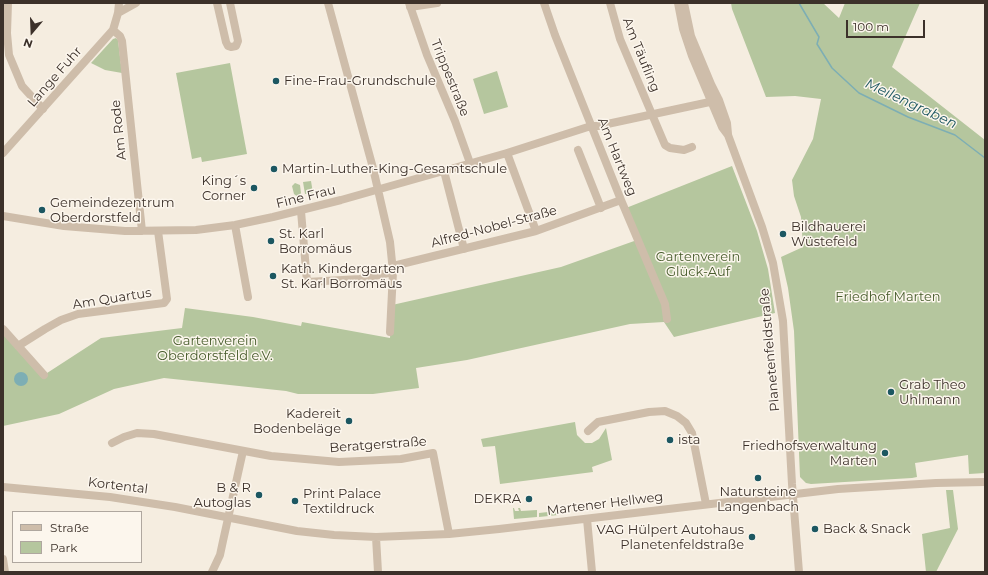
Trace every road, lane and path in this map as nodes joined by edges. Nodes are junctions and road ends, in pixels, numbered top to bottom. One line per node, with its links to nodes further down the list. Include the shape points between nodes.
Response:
1 (8, 3): 15 (street)
2 (119, 3): 13 (street)
3 (136, 3): 13 (street)
4 (217, 3): 5 (street, via 226,42 230,47 236,46 238,41)
5 (230, 3)
6 (328, 3): 26 (street)
7 (437, 3): 12 (street)
8 (610, 3): 18 (street, Am Täufling, via 620,38)
9 (678, 3): 16 (street, Planetenfeldstraße, via 686,39)
10 (684, 3): 16 (street, Planetenfeldstraße, via 691,36)
11 (546, 4): 19 (street, Am Hartweg, via 555,35)
12 (410, 5): 24 (street, Trippestraße)
13 (118, 13): 14 (street, Lange Fuhr)
14 (112, 30): 17 (street, Lange Fuhr); 32 (street, Am Rode, via 122,41)
15 (6, 56): 17 (street, via 22,86)
16 (716, 101): 18 (street, Fine Frau); 48 (street, Planetenfeldstraße, via 722,127 728,135 762,227 778,288 785,346)
17 (43, 109): 22 (street, Lange Fuhr)
18 (653, 115): 19 (street, Fine Frau); 20 (street, via 667,147 684,150)
19 (592, 126): 23 (street, Fine Frau); 27 (street, Am Hartweg)
20 (692, 147)
21 (578, 150): 28 (street)
22 (3, 153)
23 (507, 153): 24 (street, Fine Frau); 34 (street)
24 (470, 163): 25 (street, Fine Frau)
25 (444, 171): 26 (street, Fine Frau); 35 (street)
26 (378, 190): 29 (street, Fine Frau); 36 (street, via 390,242)
27 (621, 200): 28 (street, Alfred-Nobel-Straße); 38 (street, Am Hartweg, via 664,304)
28 (601, 208): 34 (street, Alfred-Nobel-Straße)
29 (301, 211): 31 (street, Fine Frau); 36 (street, Alfred-Nobel-Straße, via 306,277 360,279)
30 (3, 216): 32 (street, Fine Frau, via 72,227)
31 (235, 225): 33 (street, Fine Frau); 37 (street)
32 (142, 231): 33 (street, Fine Frau)
33 (158, 231): 41 (street, Am Quartus, via 167,299 164,302 78,314 44,329)
34 (536, 231): 35 (street, Alfred-Nobel-Straße)
35 (464, 249): 36 (street, Alfred-Nobel-Straße)
36 (393, 269): 40 (street)
37 (245, 293)
38 (667, 319)
39 (3, 329): 41 (street)
40 (390, 332)
41 (18, 346): 42 (street)
42 (44, 375)
43 (588, 431): 49 (street, via 598,422 649,412 665,411 677,416 686,423 692,433)
44 (112, 443): 45 (street, Beratgerstraße, via 137,433 154,434)
45 (244, 451): 50 (street); 52 (street, Beratgerstraße, via 339,462 402,459 433,453)
46 (985, 482): 48 (street, Martener Hellweg, via 902,485)
47 (3, 487): 50 (street, Kortental, via 116,498)
48 (793, 494): 49 (street, Martener Hellweg); 59 (street, Planetenfeldstraße)
49 (706, 504): 51 (street, Martener Hellweg)
50 (229, 517): 53 (street, Martener Hellweg, via 297,531); 56 (street, via 220,555)
51 (587, 518): 52 (street, Martener Hellweg); 58 (street)
52 (449, 534): 53 (street, Martener Hellweg)
53 (376, 537): 57 (street)
54 (3, 558): 55 (street)
55 (5, 572)
56 (212, 572)
57 (378, 572)
58 (592, 572)
59 (799, 572)

